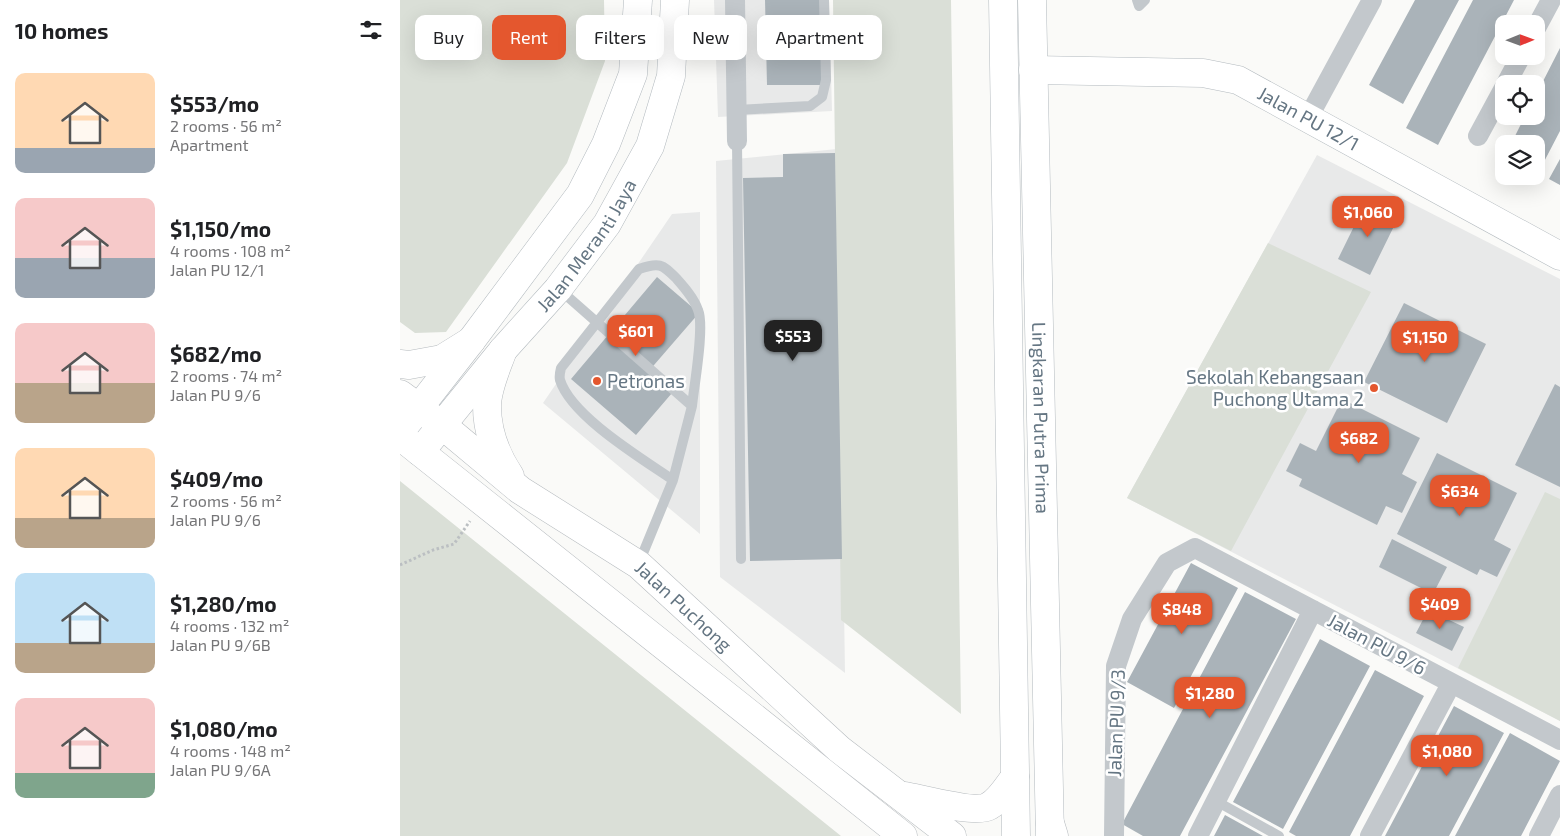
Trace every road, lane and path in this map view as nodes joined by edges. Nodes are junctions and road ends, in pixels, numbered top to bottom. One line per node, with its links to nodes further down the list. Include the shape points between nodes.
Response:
1 (638, 0): 21 (main road, Jalan Meranti Jaya, via 634,74 606,144 580,195)
2 (675, 0): 19 (main road, Jalan Meranti Jaya, via 671,76 650,146 607,224)
3 (736, 0): 14 (street)
4 (824, 0): 14 (lane, via 826,80 822,97 810,106)
5 (1003, 0): 39 (main road, Lingkaran Putra Prima)
6 (1032, 0): 12 (main road, Lingkaran Putra Prima)
7 (1137, 0): 8 (lane, via 1139,6)
8 (1145, 0)
9 (1372, 0): 15 (street)
10 (1551, 0): 11 (street)
11 (1543, 15)
12 (1033, 70): 15 (main road, Jalan PU 12/1, via 1203,73 1238,80); 43 (main road, Lingkaran Putra Prima)
13 (1495, 105): 16 (street)
14 (737, 110): 17 (street)
15 (1308, 118): 18 (main road, Jalan PU 12/1)
16 (1478, 136)
17 (737, 141): 33 (lane)
18 (1560, 256)
19 (558, 289): 20 (lane); 22 (main road, Jalan Meranti Jaya)
20 (597, 322): 25 (lane); 25 (lane, via 639,270 652,265 665,267 699,310 701,328); 29 (lane, via 561,368 559,378 566,394 617,442)
21 (471, 341): 23 (main road, via 442,359); 24 (main road, Jalan Meranti Jaya)
22 (503, 350): 26 (main road, Jalan Meranti Jaya); 30 (main road, via 486,405 490,436 500,461)
23 (400, 364)
24 (409, 401): 26 (main road, Jalan Puchong); 27 (main road, Jalan Meranti Jaya)
25 (692, 406): 29 (lane)
26 (442, 425): 28 (main road, Jalan Meranti Jaya); 30 (main road, Jalan Puchong)
27 (400, 432)
28 (410, 444): 31 (main road, Jalan Puchong)
29 (672, 480): 35 (lane)
30 (520, 490): 35 (main road, Jalan Puchong)
31 (481, 501): 34 (path, via 454,544); 44 (main road, Jalan Puchong)
32 (1195, 548): 36 (street, Jalan PU 9/6); 47 (street, Jalan PU 9/3, via 1167,563 1132,619 1116,666)
33 (742, 560)
34 (400, 565)
35 (639, 565): 41 (main road, Jalan Puchong, via 840,749)
36 (1313, 610): 37 (street, Jalan PU 9/6); 42 (street)
37 (1451, 684): 38 (street, Jalan PU 9/6); 50 (street)
38 (1560, 740)
39 (1015, 777): 41 (main road, via 996,802 987,808 973,809); 46 (main road, Lingkaran Putra Prima)
40 (1560, 795): 51 (street)
41 (901, 796): 45 (main road, Jalan Puchong)
42 (1216, 801): 48 (street); 49 (lane)
43 (1051, 832)
44 (903, 836)
45 (952, 836)
46 (1016, 836)
47 (1114, 836)
48 (1198, 836)
49 (1279, 836)
50 (1370, 836)
51 (1538, 836)

